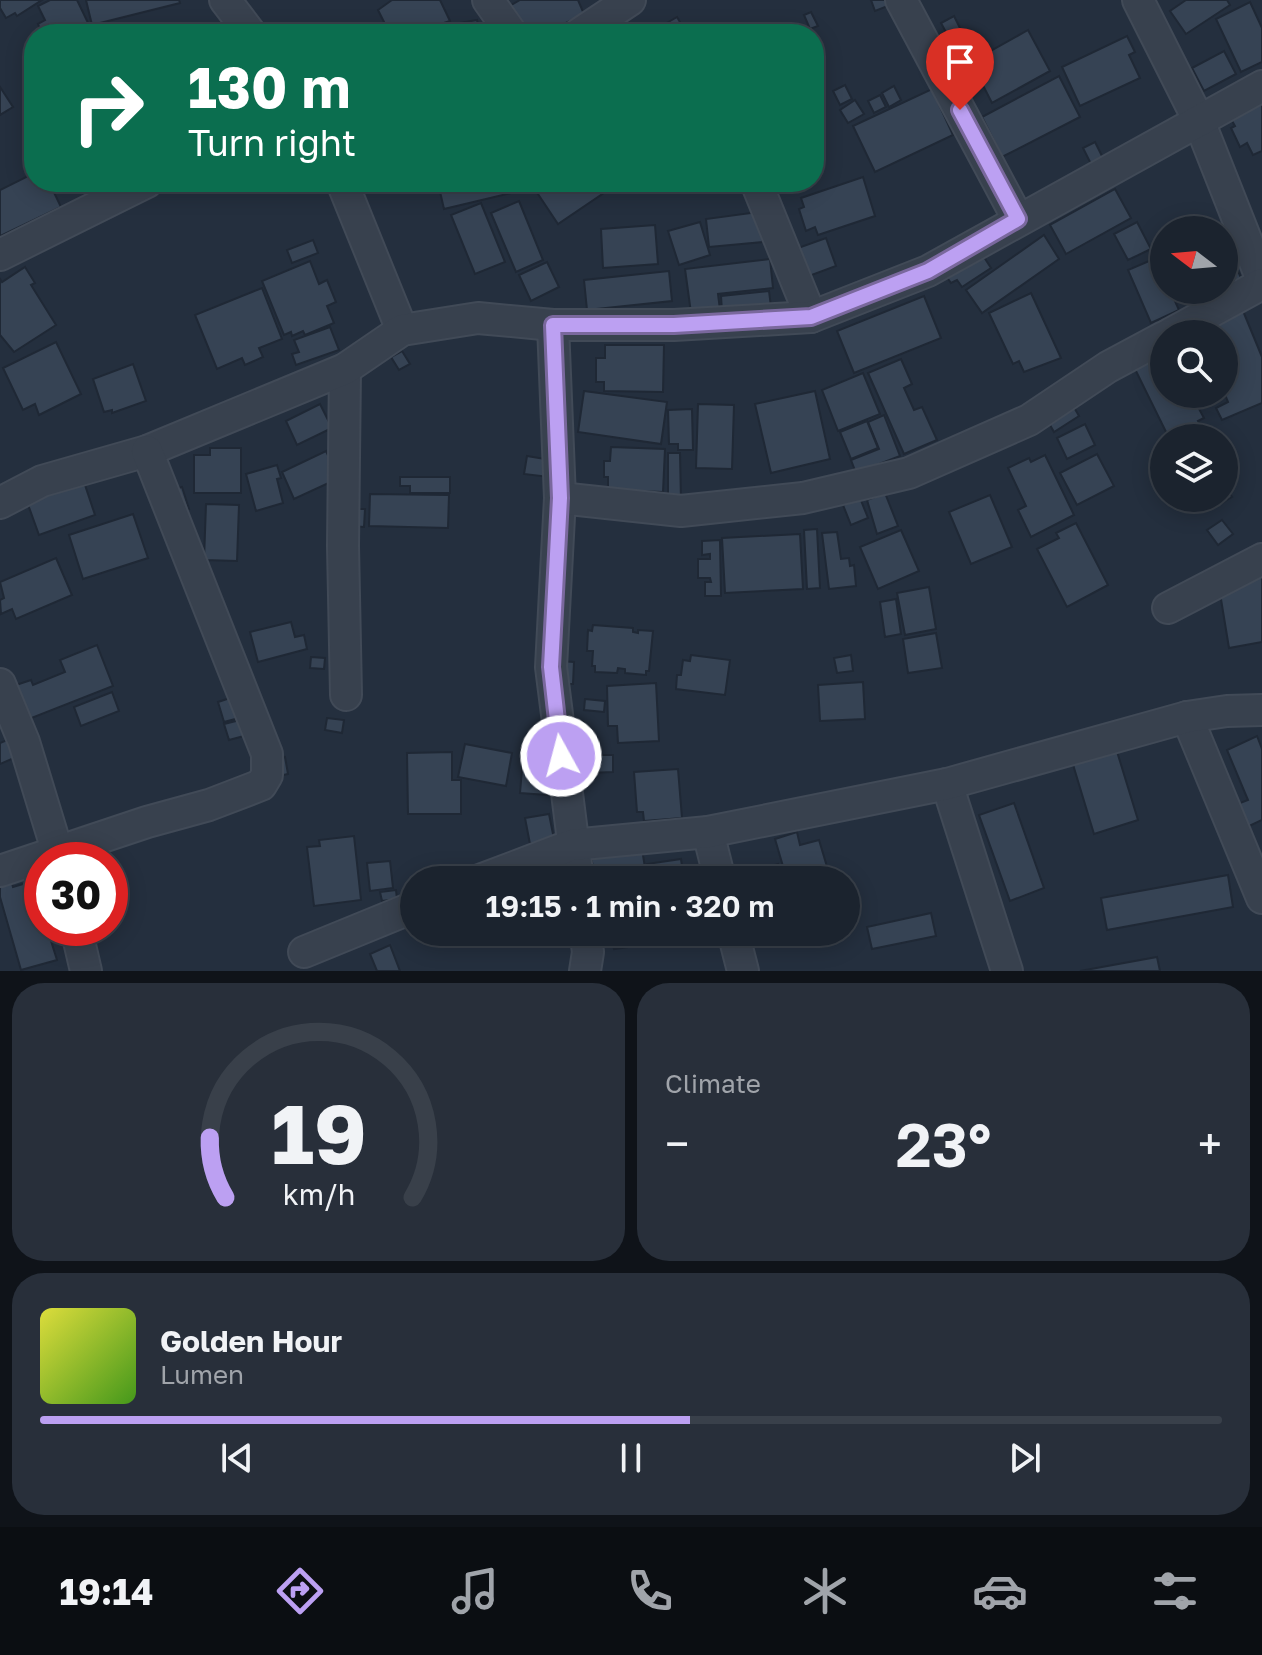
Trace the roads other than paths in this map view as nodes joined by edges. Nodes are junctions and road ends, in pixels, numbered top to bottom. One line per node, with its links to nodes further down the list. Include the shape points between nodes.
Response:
1 (225, 0): 6 (street)
2 (488, 0): 7 (street)
3 (630, 0): 8 (street)
4 (901, 0): 14 (street)
5 (1138, 0): 10 (street)
6 (243, 24)
7 (505, 24)
8 (594, 24)
9 (1262, 86): 10 (street)
10 (1199, 121): 14 (street); 16 (street)
11 (127, 192): 15 (street)
12 (346, 192): 20 (street)
13 (760, 192): 17 (street)
14 (1018, 219): 17 (street, via 928,271)
15 (0, 255)
16 (1262, 282): 18 (street)
17 (811, 317): 19 (street)
18 (1195, 320)
19 (553, 325): 20 (street, via 478,318); 24 (street)
20 (402, 330): 22 (street)
21 (1150, 344): 24 (street, via 1029,420 909,473 803,498 681,511)
22 (345, 369): 23 (street); 29 (street)
23 (147, 451): 25 (street, via 42,481); 35 (street, via 267,754 267,775 261,785)
24 (560, 498): 36 (street, via 551,667)
25 (0, 503)
26 (1262, 559): 27 (street)
27 (1168, 608)
28 (0, 684): 34 (street)
29 (346, 695)
30 (1262, 710): 31 (street)
31 (1187, 717): 32 (street); 42 (street)
32 (947, 784): 33 (street); 51 (street)
33 (708, 832): 36 (street); 40 (street)
34 (56, 842)
35 (96, 842)
36 (572, 845): 38 (street); 39 (street)
37 (24, 865): 41 (street)
38 (517, 866)
39 (576, 866)
40 (716, 866)
41 (0, 871)
42 (1262, 898)
43 (400, 913): 47 (street)
44 (80, 946): 48 (street)
45 (587, 946): 49 (street)
46 (737, 946): 50 (street)
47 (304, 952)
48 (86, 971)
49 (585, 971)
50 (743, 971)
51 (1007, 971)

